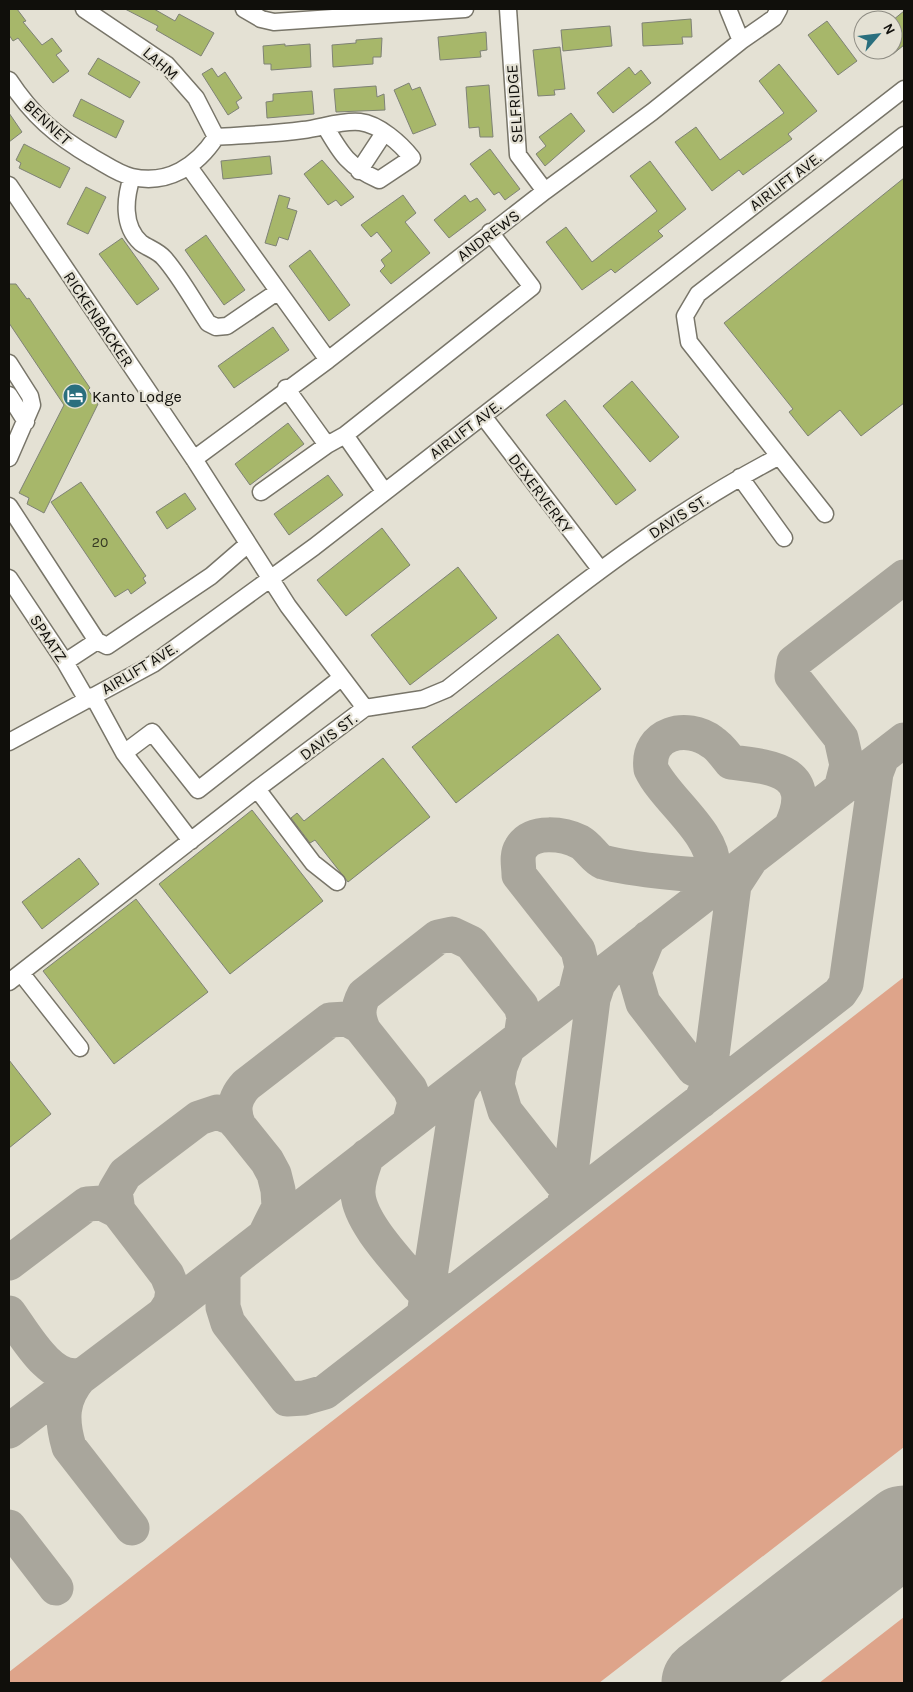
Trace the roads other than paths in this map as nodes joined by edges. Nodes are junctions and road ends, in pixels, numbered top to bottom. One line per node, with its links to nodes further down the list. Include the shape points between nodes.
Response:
1 (84, 9): 13 (street, LAHM, via 167,65 196,98)
2 (244, 9): 3 (street, via 274,22)
3 (465, 9)
4 (508, 9): 18 (street, SELFRIDGE, via 518,155)
5 (728, 9): 7 (street)
6 (778, 9): 7 (street, ANDREWS, via 774,18)
7 (740, 41): 18 (street, ANDREWS, via 652,112)
8 (9, 80): 16 (street, BENNET, via 33,113 62,139)
9 (904, 89): 25 (street, AIRLIFT AVE.)
10 (324, 126): 11 (street, via 361,122); 13 (street); 15 (street, via 341,153)
11 (384, 133): 15 (street); 15 (street, via 402,144 412,158 379,180)
12 (904, 136): 29 (street, via 698,294 685,316 689,342)
13 (216, 137): 14 (street)
14 (189, 168): 16 (street, via 152,179); 20 (street)
15 (359, 171)
16 (125, 175): 20 (street, via 125,208 132,230 142,243 164,257 208,323 216,327 227,326)
17 (9, 185): 31 (street, RICKENBACKER)
18 (545, 191): 19 (street, ANDREWS)
19 (490, 232): 21 (street, ANDREWS); 27 (street, via 532,287)
20 (277, 292): 21 (street)
21 (328, 360): 23 (street, ANDREWS)
22 (9, 363): 26 (street, via 30,396 32,405)
23 (286, 388): 28 (street); 31 (street, ANDREWS)
24 (9, 395): 26 (street)
25 (483, 416): 33 (street, AIRLIFT AVE.); 39 (street, DEXERVERKY)
26 (26, 422): 30 (street)
27 (345, 435): 28 (street); 33 (street)
28 (327, 445): 34 (street)
29 (778, 457): 32 (street, DAVIS ST.); 36 (street)
30 (9, 458)
31 (194, 459): 38 (street, RICKENBACKER)
32 (740, 477): 37 (street); 39 (street, DAVIS ST.)
33 (384, 491): 41 (street, AIRLIFT AVE.)
34 (261, 492)
35 (9, 506): 42 (street)
36 (825, 514)
37 (784, 538)
38 (248, 544): 41 (street, RICKENBACKER); 42 (street, via 211,576 107,646)
39 (600, 569): 46 (street, DAVIS ST., via 447,689 423,699)
40 (9, 578): 43 (street, SPAATZ)
41 (270, 578): 44 (street, RICKENBACKER); 45 (street, AIRLIFT AVE., via 153,664)
42 (97, 641): 43 (street)
43 (64, 662): 45 (street, SPAATZ)
44 (341, 678): 46 (street, RICKENBACKER); 48 (street, via 198,790 152,732)
45 (90, 698): 47 (street, AIRLIFT AVE.); 48 (street, SPAATZ)
46 (366, 708): 49 (street, DAVIS ST.)
47 (9, 742)
48 (124, 753): 50 (street, SPAATZ)
49 (257, 789): 50 (street, DAVIS ST.); 51 (street, via 313,863)
50 (191, 841): 52 (street, DAVIS ST.)
51 (337, 882)
52 (15, 978): 53 (street)
53 (80, 1048)

